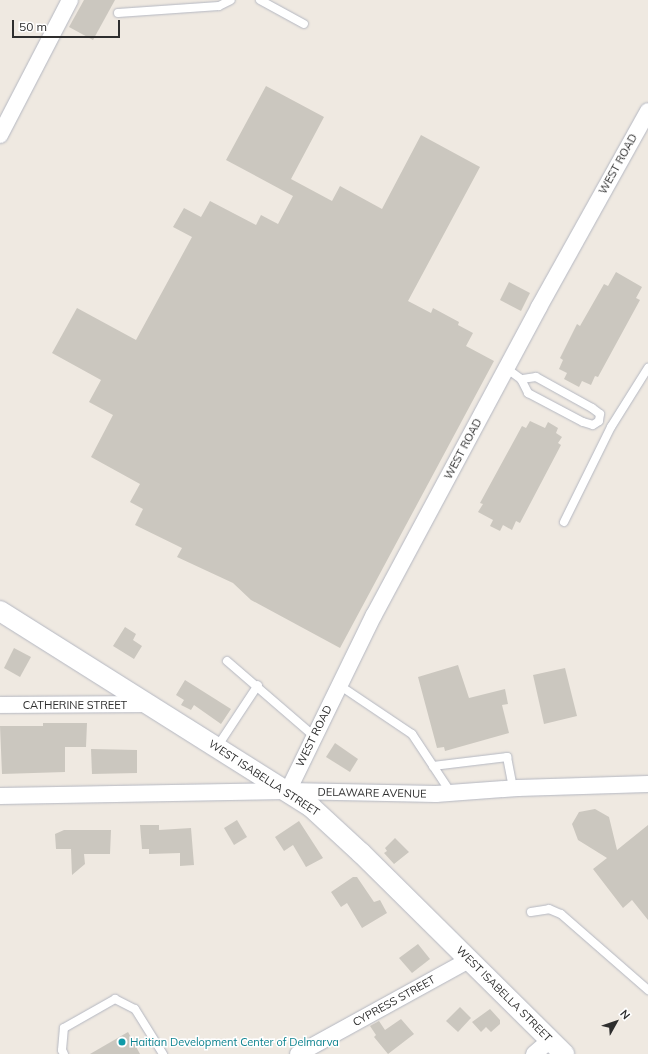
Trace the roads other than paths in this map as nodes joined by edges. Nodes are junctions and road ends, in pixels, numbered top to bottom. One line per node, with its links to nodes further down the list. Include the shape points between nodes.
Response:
1 (70, 0): 7 (street)
2 (231, 0): 4 (lane, via 219,6)
3 (260, 0): 5 (lane)
4 (118, 13)
5 (304, 24)
6 (648, 111): 8 (street, WEST ROAD)
7 (0, 135)
8 (506, 368): 10 (lane); 17 (street, WEST ROAD)
9 (648, 368): 12 (lane)
10 (521, 379): 11 (lane, via 536,377 592,408 600,414); 11 (lane, via 528,393 583,422 594,425)
11 (599, 420): 12 (lane)
12 (611, 427): 13 (lane)
13 (564, 522)
14 (0, 611): 18 (street, WEST ISABELLA STREET)
15 (228, 661): 16 (lane)
16 (258, 685): 20 (lane); 21 (lane)
17 (339, 685): 20 (street, WEST ROAD); 22 (lane, via 412,734)
18 (150, 704): 19 (street, CATHERINE STREET); 21 (street, WEST ISABELLA STREET)
19 (0, 705)
20 (314, 736): 25 (street, WEST ROAD)
21 (216, 747): 25 (street, WEST ISABELLA STREET)
22 (433, 766): 24 (lane, via 508,757); 26 (lane)
23 (648, 784): 24 (street, DELAWARE AVENUE)
24 (513, 788): 26 (street, DELAWARE AVENUE)
25 (288, 791): 26 (street, DELAWARE AVENUE); 27 (street, DELAWARE AVENUE); 29 (street, WEST ISABELLA STREET, via 335,828)
26 (451, 793)
27 (0, 796)
28 (531, 912): 30 (lane, via 549,909 561,914)
29 (469, 960): 31 (street, WEST ISABELLA STREET); 34 (street, CYPRESS STREET)
30 (648, 990)
31 (550, 1040): 35 (street); 36 (street, WEST ISABELLA STREET)
32 (64, 1054): 33 (lane, via 64,1028 115,999 135,1009)
33 (163, 1054)
34 (298, 1054)
35 (534, 1054)
36 (564, 1054)

